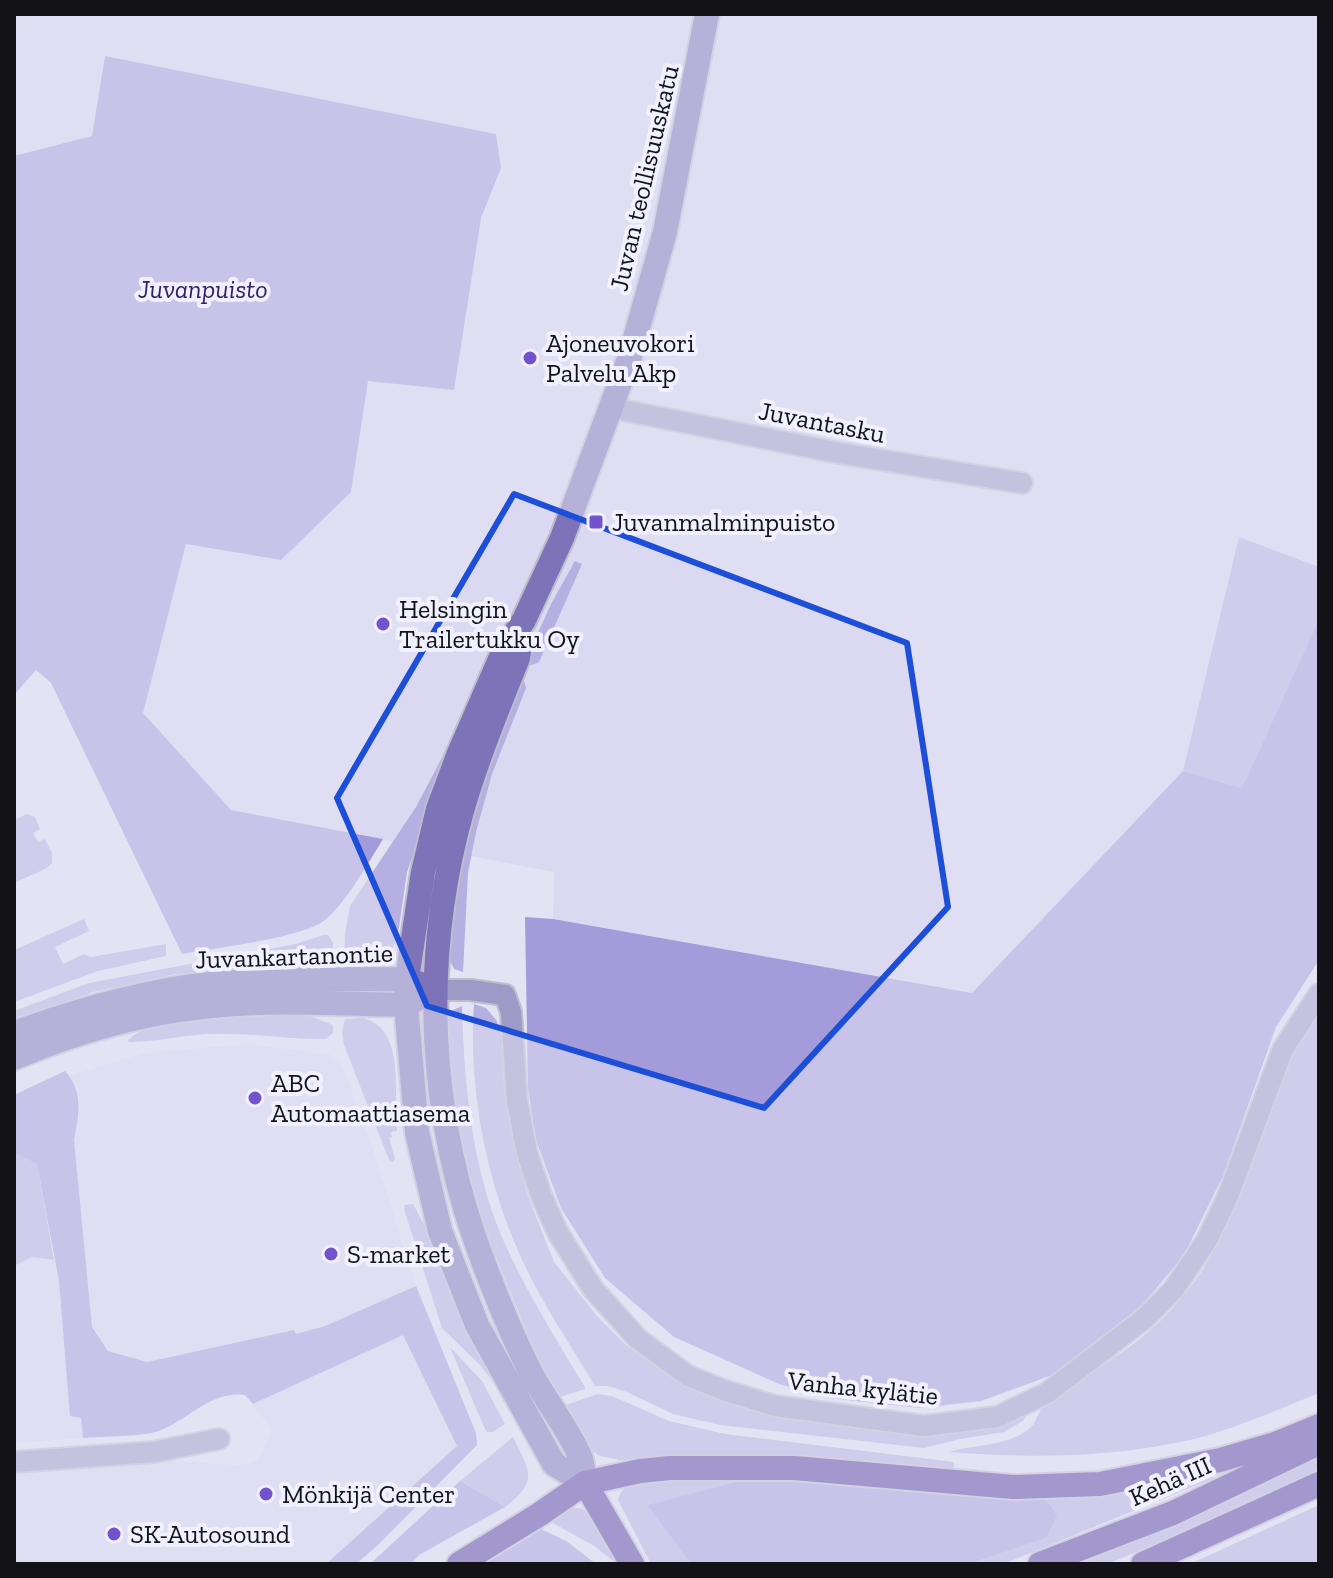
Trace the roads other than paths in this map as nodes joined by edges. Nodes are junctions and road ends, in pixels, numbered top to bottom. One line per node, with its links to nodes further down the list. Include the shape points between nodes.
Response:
1 (707, 14): 2 (main road, Juvan teollisuuskatu, via 665,232)
2 (612, 408): 3 (street, Juvantasku); 4 (main road, Juvan teollisuuskatu)
3 (1022, 483)
4 (524, 620): 5 (main road, Juvan teollisuuskatu, via 504,650 438,809); 6 (main road, Juvan teollisuuskatu, via 518,658 462,814 443,912)
5 (407, 979): 6 (main road, Juvankartanontie); 8 (main road, Juvan teollisuuskatu); 9 (main road, Juvankartanontie, via 211,984 74,1011)
6 (436, 990): 7 (street, Vanha kylätie, via 505,995 511,1012 517,1101 541,1195 593,1289 638,1339 688,1376 775,1406 924,1426 997,1417 1047,1393 1136,1326 1174,1289 1228,1196 1283,1049); 8 (main road, Juvankartanontie); 15 (main road, Juvan teollisuuskatu, via 439,1089 456,1184 525,1360 580,1457)
7 (1319, 994)
8 (406, 1005): 10 (main road, Juvankartanontie, via 205,1006 81,1031); 15 (main road, Juvan teollisuuskatu, via 417,1132 456,1274 477,1325 554,1464)
9 (14, 1033)
10 (14, 1058)
11 (1319, 1426): 15 (highway, via 1220,1460 1100,1484 1013,1487 739,1467 640,1471)
12 (219, 1439): 14 (street, via 154,1452)
13 (1319, 1443): 19 (highway, Kehä III, via 1173,1513)
14 (14, 1462)
15 (585, 1483): 17 (highway); 18 (highway)
16 (1319, 1484): 20 (highway)
17 (459, 1564)
18 (632, 1564)
19 (1040, 1564)
20 (1143, 1564)

